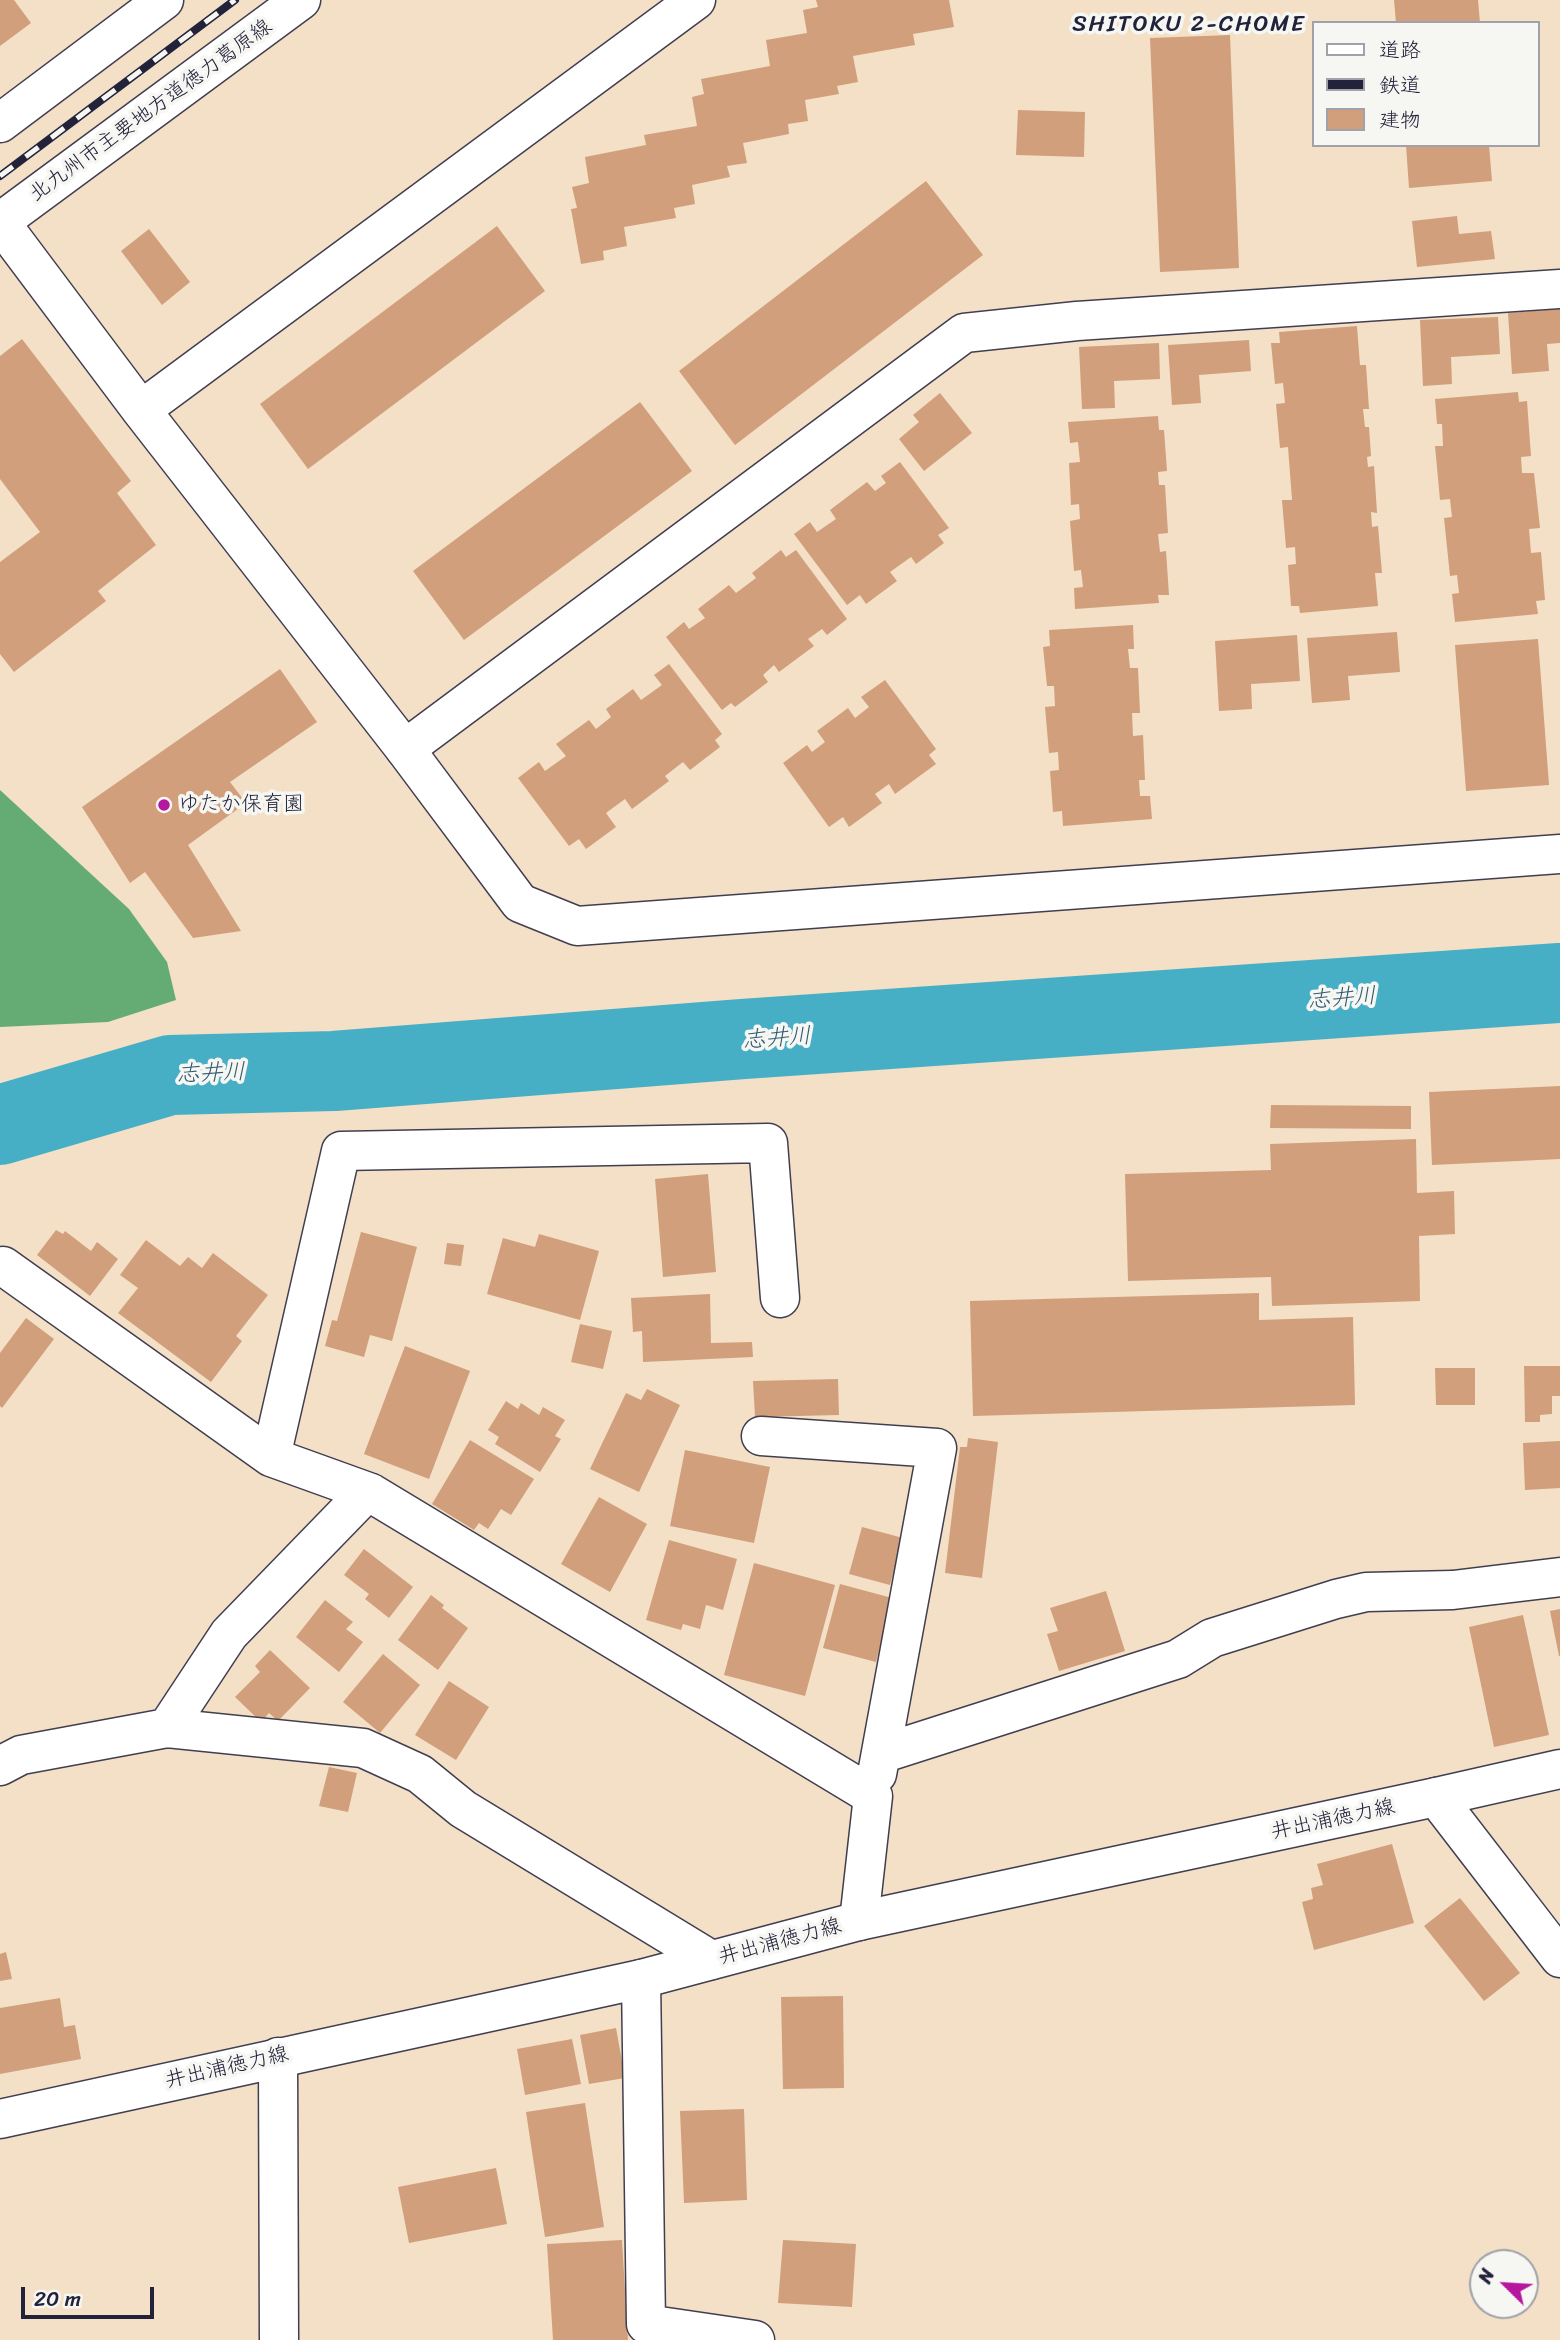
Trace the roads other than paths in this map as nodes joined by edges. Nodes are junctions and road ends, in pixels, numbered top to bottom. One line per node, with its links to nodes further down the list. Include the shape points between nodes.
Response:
1 (164, 0): 4 (street)
2 (301, 0): 5 (street, 北九州市主要地方道徳力葛原線)
3 (696, 0): 7 (street)
4 (0, 123)
5 (0, 222): 7 (street)
6 (1560, 289): 8 (street, via 964,332)
7 (141, 410): 8 (street)
8 (405, 749): 9 (street, via 520,903 577,926)
9 (1560, 854)
10 (3, 1266): 13 (street)
11 (780, 1298): 13 (street, via 768,1143 341,1151)
12 (761, 1436): 17 (street, via 937,1448)
13 (271, 1457): 14 (street)
14 (371, 1493): 16 (street, via 229,1634); 20 (street)
15 (1560, 1577): 17 (street, via 1453,1590 1366,1592 1336,1599 1212,1638 1178,1659)
16 (167, 1728): 18 (street, via 21,1755); 24 (street, via 363,1748 421,1774 463,1810)
17 (881, 1754): 20 (street)
18 (0, 1766)
19 (1560, 1769): 21 (street, 井出浦徳力線)
20 (873, 1796): 22 (street)
21 (1436, 1797): 22 (street, 井出浦徳力線); 23 (street)
22 (859, 1921): 24 (street, 井出浦徳力線)
23 (1560, 1958)
24 (711, 1960): 25 (street, 井出浦徳力線)
25 (641, 1979): 26 (street, 井出浦徳力線); 29 (street, via 646,2324)
26 (278, 2057): 27 (street, 井出浦徳力線); 28 (street)
27 (0, 2119)
28 (279, 2340)
29 (755, 2340)

